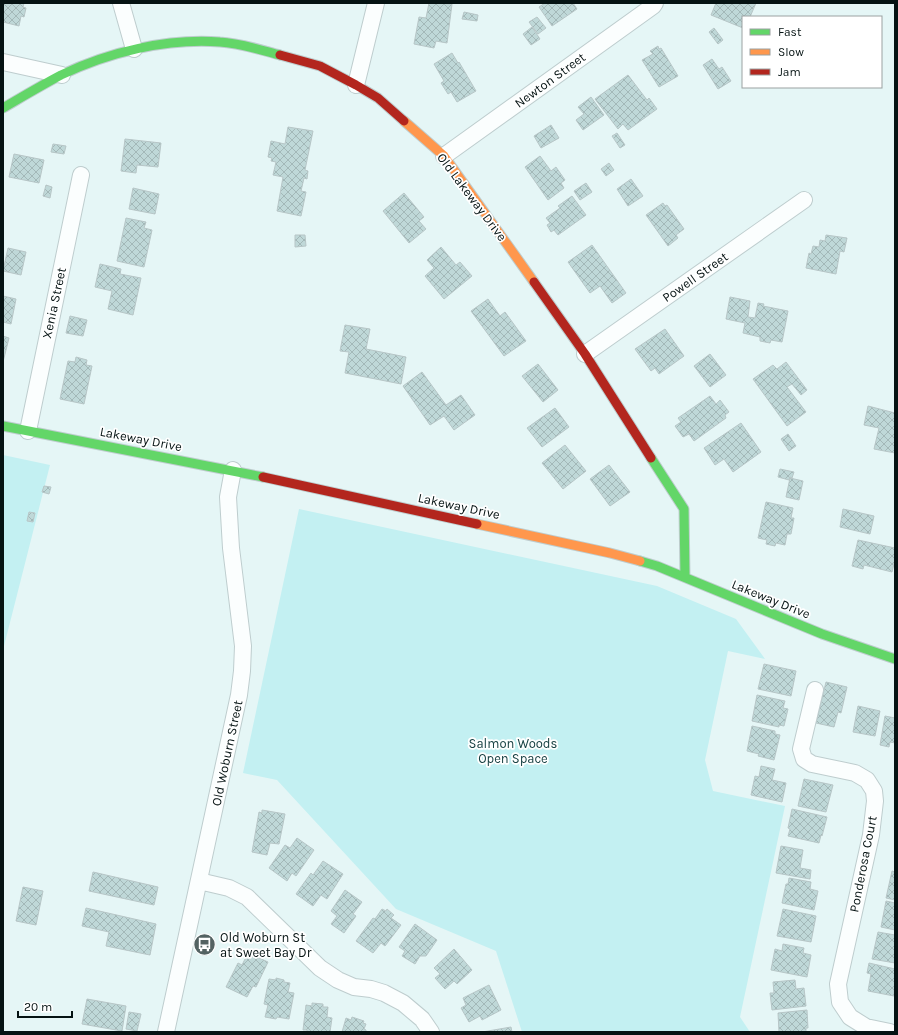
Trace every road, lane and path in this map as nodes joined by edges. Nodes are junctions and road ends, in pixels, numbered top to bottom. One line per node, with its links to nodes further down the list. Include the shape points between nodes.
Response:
1 (121, 3): 4 (street)
2 (376, 3): 7 (street)
3 (655, 3): 9 (street, Newton Street)
4 (134, 49): 6 (street, Old Lakeway Drive); 7 (street, Old Lakeway Drive, via 166,43 221,42 320,66)
5 (3, 62): 6 (street)
6 (62, 75): 8 (street, Old Lakeway Drive)
7 (356, 85): 9 (street, Old Lakeway Drive, via 378,98)
8 (3, 108)
9 (444, 156): 12 (street, Old Lakeway Drive)
10 (81, 175): 14 (street, Xenia Street)
11 (804, 200): 12 (street, Powell Street)
12 (585, 354): 16 (street, Old Lakeway Drive, via 684,509)
13 (3, 426): 14 (street, Lakeway Drive)
14 (28, 431): 15 (street, Lakeway Drive)
15 (234, 470): 16 (street, Lakeway Drive, via 610,553); 19 (street, Old Woburn Street, via 228,497 231,548 243,646 242,671)
16 (685, 577): 17 (street, Lakeway Drive, via 822,634)
17 (895, 659)
18 (815, 690): 22 (street, Ponderosa Court, via 801,749 804,759 812,764 856,773 867,780 874,791 875,801 871,835 838,984 840,1002 850,1017 866,1026)
19 (199, 881): 20 (street, Old Woburn Street); 21 (street, via 229,888 247,897 320,968 354,987 384,993 403,1003 422,1019)
20 (166, 1032)
21 (431, 1032)
22 (890, 1032)

